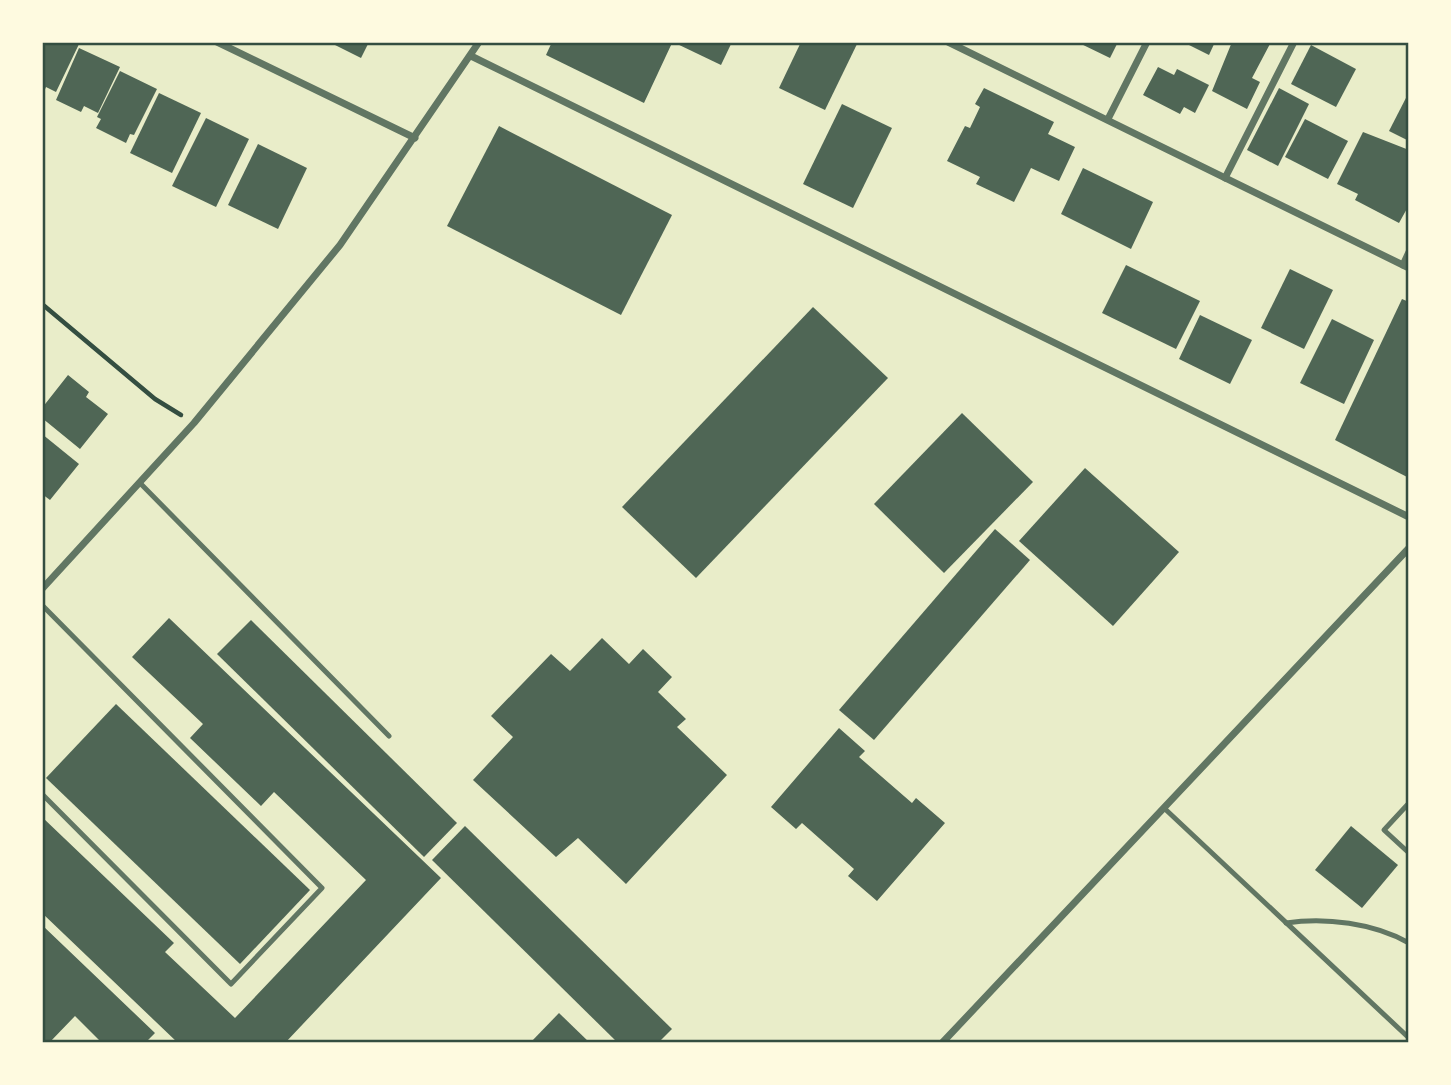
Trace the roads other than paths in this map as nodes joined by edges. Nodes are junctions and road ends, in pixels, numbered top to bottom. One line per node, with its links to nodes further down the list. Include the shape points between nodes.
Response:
1 (218, 42): 8 (street)
2 (479, 42): 6 (street)
3 (948, 42): 7 (street)
4 (1147, 42): 7 (street)
5 (1294, 42): 9 (street)
6 (471, 56): 8 (street); 13 (street)
7 (1108, 119): 9 (street)
8 (415, 138): 12 (street, via 340,246)
9 (1226, 178): 11 (street)
10 (1409, 253): 11 (street)
11 (1406, 267)
12 (140, 484): 15 (street); 17 (lane)
13 (1409, 517)
14 (1409, 548): 20 (street)
15 (42, 589)
16 (42, 605): 18 (lane, via 322,888 231,984)
17 (389, 736)
18 (42, 794)
19 (1409, 803): 21 (lane, via 1384,830)
20 (1164, 808): 22 (lane); 25 (street)
21 (1409, 853)
22 (1286, 923): 23 (lane, via 1316,919 1385,933); 24 (lane)
23 (1409, 943)
24 (1408, 1037): 26 (lane)
25 (942, 1043)
26 (1400, 1043)

